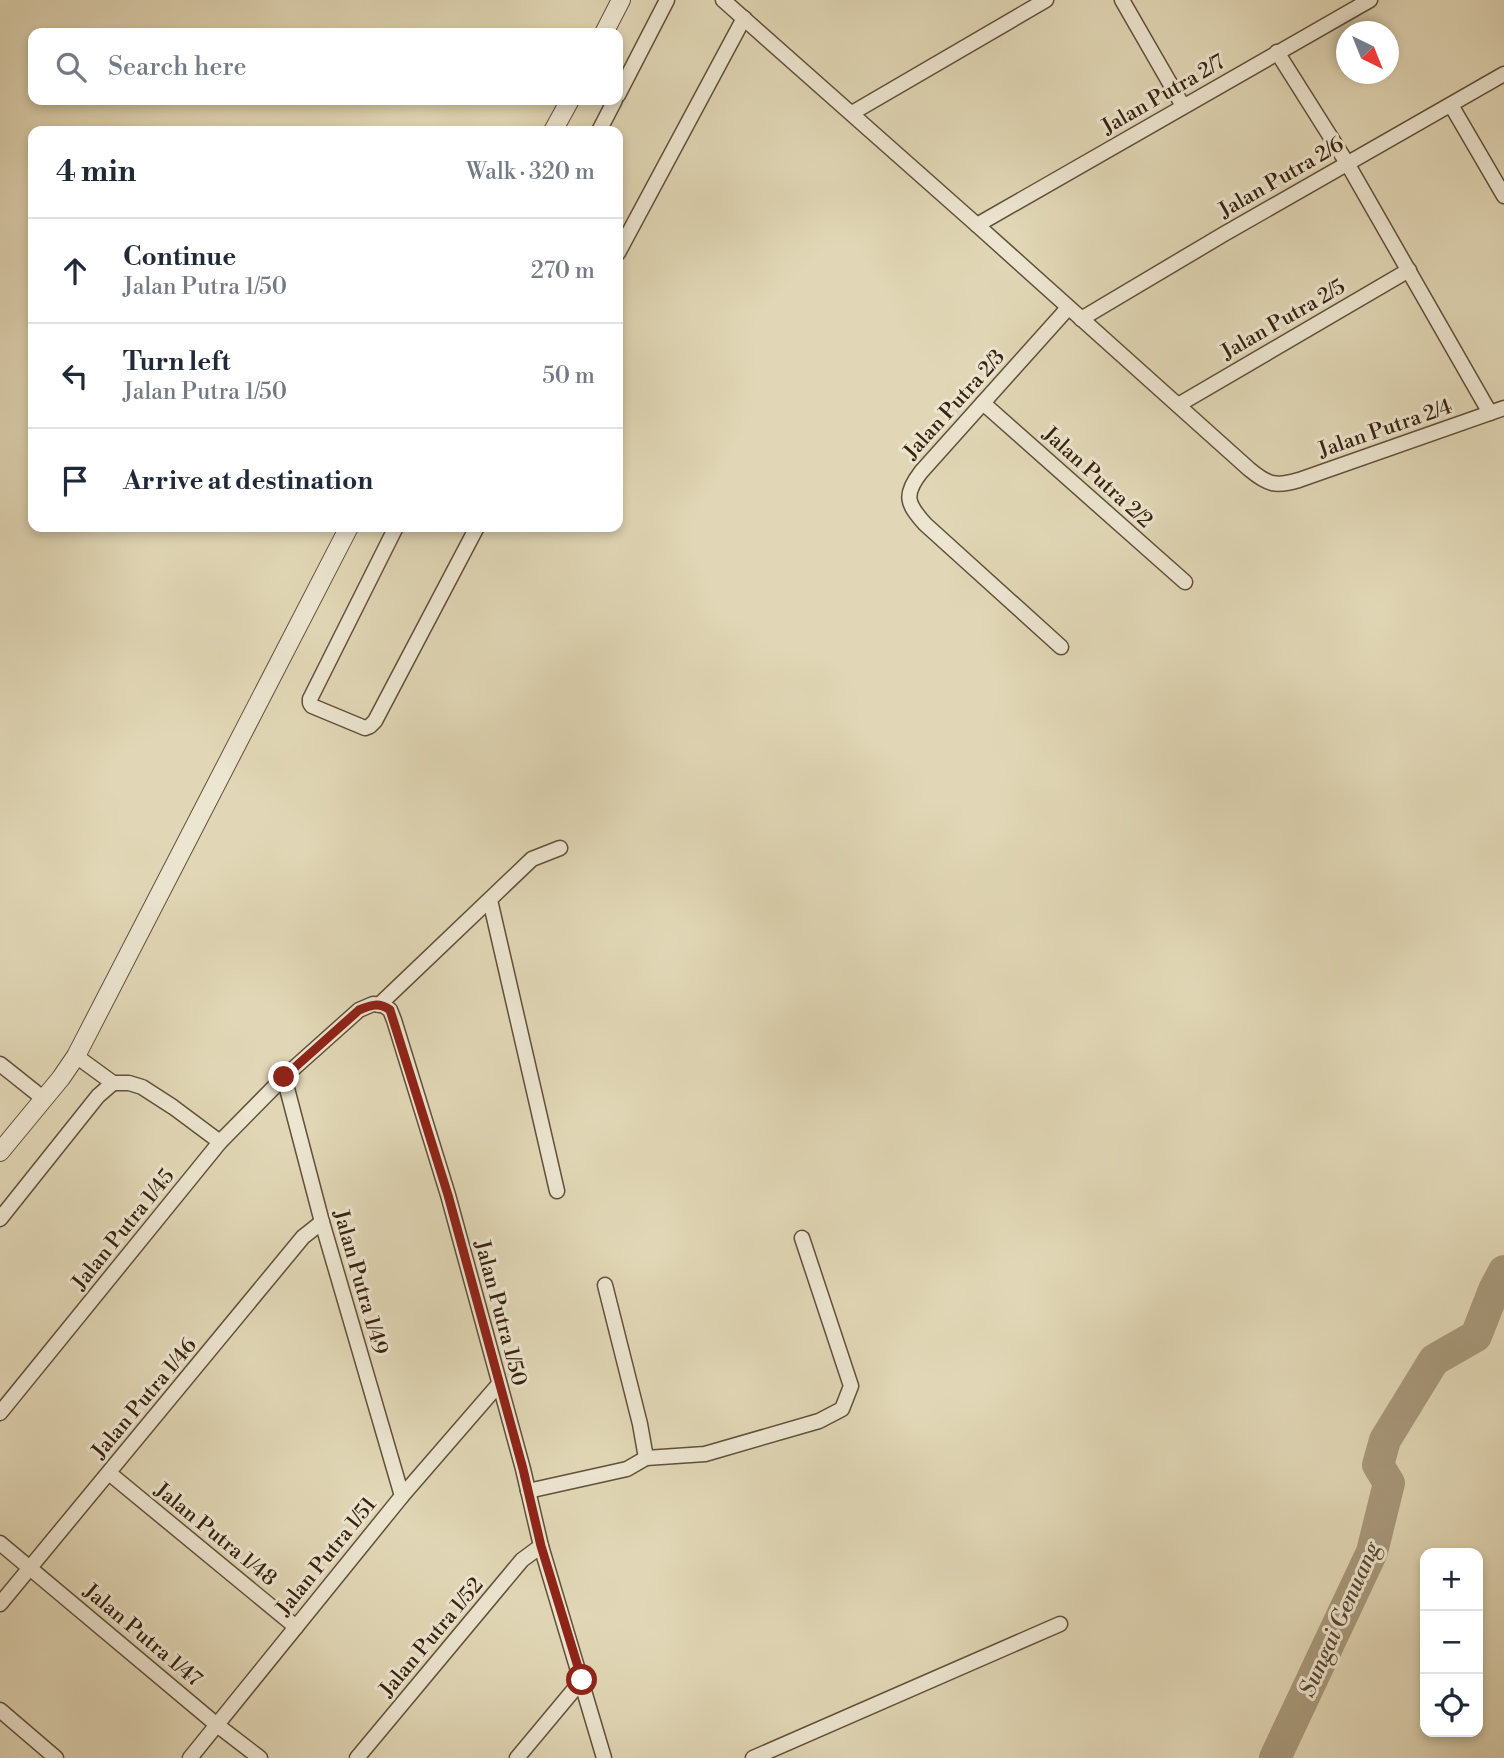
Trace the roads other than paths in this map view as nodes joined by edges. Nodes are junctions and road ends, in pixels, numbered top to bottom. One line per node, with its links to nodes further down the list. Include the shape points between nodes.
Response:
1 (621, 0): 8 (street)
2 (667, 0): 11 (street)
3 (723, 0): 7 (street)
4 (1046, 0): 16 (street)
5 (1122, 0): 15 (street)
6 (1370, 0): 9 (street, Jalan Putra 2/7)
7 (744, 18): 16 (street); 22 (street)
8 (607, 28)
9 (1278, 52): 15 (street, Jalan Putra 2/7); 19 (street)
10 (1504, 74): 14 (street, Jalan Putra 2/6)
11 (623, 84)
12 (566, 105): 17 (street)
13 (612, 105): 18 (street)
14 (1451, 105): 19 (street, Jalan Putra 2/6); 20 (street)
15 (1183, 106): 21 (street, Jalan Putra 2/7)
16 (852, 113): 21 (street)
17 (556, 126)
18 (602, 126)
19 (1347, 163): 23 (street); 25 (street, Jalan Putra 2/6)
20 (1504, 196)
21 (977, 225): 24 (street)
22 (623, 244)
23 (1409, 270): 27 (street, Jalan Putra 2/5); 28 (street)
24 (1068, 308): 25 (street); 26 (street, Jalan Putra 2/3)
25 (1081, 319): 27 (street)
26 (983, 403): 32 (street, Jalan Putra 2/2); 33 (street, Jalan Putra 2/3, via 913,481 908,500 926,524)
27 (1178, 405): 28 (street, Jalan Putra 2/4, via 1258,476 1279,485)
28 (1497, 410)
29 (346, 532): 37 (street)
30 (394, 532): 31 (street, via 310,699 312,706 365,728 375,721)
31 (474, 532)
32 (1185, 582)
33 (1061, 647)
34 (560, 848): 35 (street, via 532,859)
35 (490, 900): 36 (street); 45 (street)
36 (379, 1005): 39 (street, via 359,1010); 50 (street, Jalan Putra 1/50, via 390,1010 394,1020)
37 (76, 1056): 40 (street); 42 (street)
38 (5, 1068): 41 (street); 42 (street)
39 (284, 1077): 43 (street, Jalan Putra 1/45); 47 (street, Jalan Putra 1/49)
40 (113, 1083): 43 (street, via 142,1087); 46 (street)
41 (0, 1085)
42 (44, 1099): 44 (street)
43 (220, 1142): 51 (street, Jalan Putra 1/45)
44 (0, 1152)
45 (557, 1191)
46 (0, 1219)
47 (322, 1222): 53 (street, Jalan Putra 1/46, via 303,1237); 55 (street, Jalan Putra 1/49)
48 (802, 1238): 52 (street, via 851,1386 842,1409 819,1422 705,1454)
49 (605, 1285): 52 (street)
50 (499, 1384): 54 (street, Jalan Putra 1/50); 55 (street, Jalan Putra 1/51)
51 (0, 1413)
52 (646, 1458): 54 (street, via 627,1469)
53 (109, 1473): 58 (street, Jalan Putra 1/46); 61 (street, Jalan Putra 1/48)
54 (528, 1491): 57 (street, Jalan Putra 1/50)
55 (402, 1496): 61 (street, Jalan Putra 1/51)
56 (0, 1543): 58 (street, Jalan Putra 1/47)
57 (541, 1546): 62 (street, Jalan Putra 1/50); 68 (street, Jalan Putra 1/52, via 522,1560)
58 (31, 1568): 59 (street, Jalan Putra 1/46); 64 (street, Jalan Putra 1/47)
59 (0, 1604)
60 (1060, 1624): 71 (street)
61 (296, 1627): 64 (street, Jalan Putra 1/51)
62 (582, 1680): 69 (street); 70 (street, Jalan Putra 1/50)
63 (0, 1710): 65 (street)
64 (217, 1725): 66 (street, Jalan Putra 1/51); 67 (street, Jalan Putra 1/47)
65 (56, 1758)
66 (190, 1758)
67 (260, 1758)
68 (357, 1758)
69 (517, 1758)
70 (604, 1758)
71 (752, 1758)

